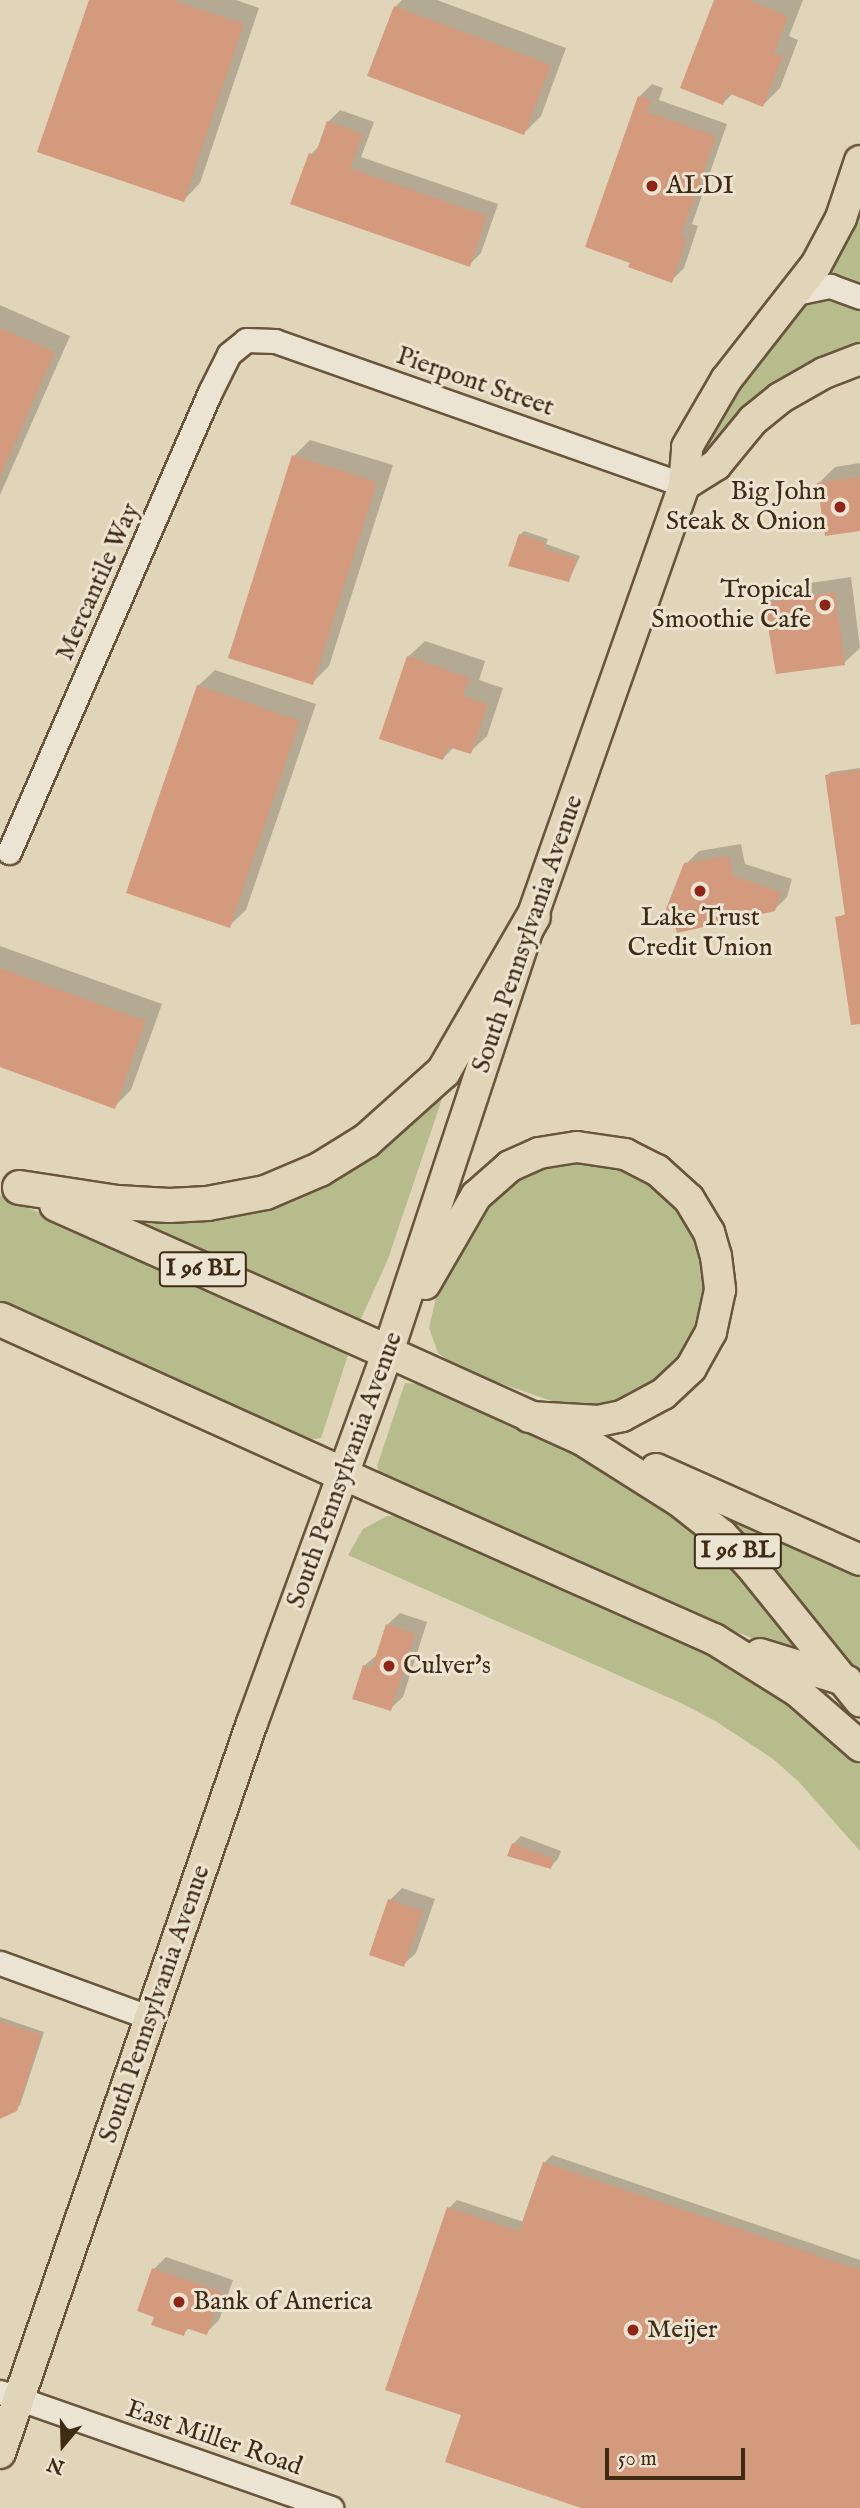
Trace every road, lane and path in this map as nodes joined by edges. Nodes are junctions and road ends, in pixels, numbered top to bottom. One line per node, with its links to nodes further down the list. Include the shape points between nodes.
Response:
1 (860, 161): 2 (main road, South Pennsylvania Avenue, via 838,224)
2 (796, 293): 3 (street, via 831,286); 6 (main road, South Pennsylvania Avenue, via 726,380 698,425 687,447)
3 (860, 297)
4 (246, 340): 6 (street, Pierpont Street, via 275,341); 7 (street, Mercantile Way, via 229,354 210,392)
5 (860, 359): 6 (main road, via 780,398 753,420 716,465)
6 (684, 485): 8 (main road, South Pennsylvania Avenue)
7 (9, 852)
8 (533, 916): 9 (highway, via 443,1071 366,1140 319,1169 265,1192 169,1205 117,1202); 11 (main road, South Pennsylvania Avenue)
9 (9, 1183): 11 (highway, I 96 BL)
10 (0, 1319): 14 (highway)
11 (388, 1352): 12 (main road, I 96 BL); 12 (main road, via 465,1212 496,1176 528,1157 566,1148 600,1149 636,1159 682,1191 709,1233 719,1281 711,1332 702,1352 678,1381 633,1411 599,1421); 14 (main road, South Pennsylvania Avenue)
12 (529, 1417): 13 (main road, I 96 BL)
13 (581, 1439): 15 (main road); 17 (main road, I 96 BL, via 679,1501 722,1535)
14 (345, 1475): 16 (main road); 20 (main road, South Pennsylvania Avenue, via 252,1723)
15 (860, 1560)
16 (713, 1639): 17 (main road); 18 (main road, via 797,1691)
17 (854, 1688)
18 (860, 1746)
19 (0, 1963): 20 (street)
20 (151, 2018): 21 (main road, South Pennsylvania Avenue)
21 (9, 2395): 22 (main road, South Pennsylvania Avenue); 23 (street, East Miller Road)
22 (0, 2453)
23 (331, 2508)

